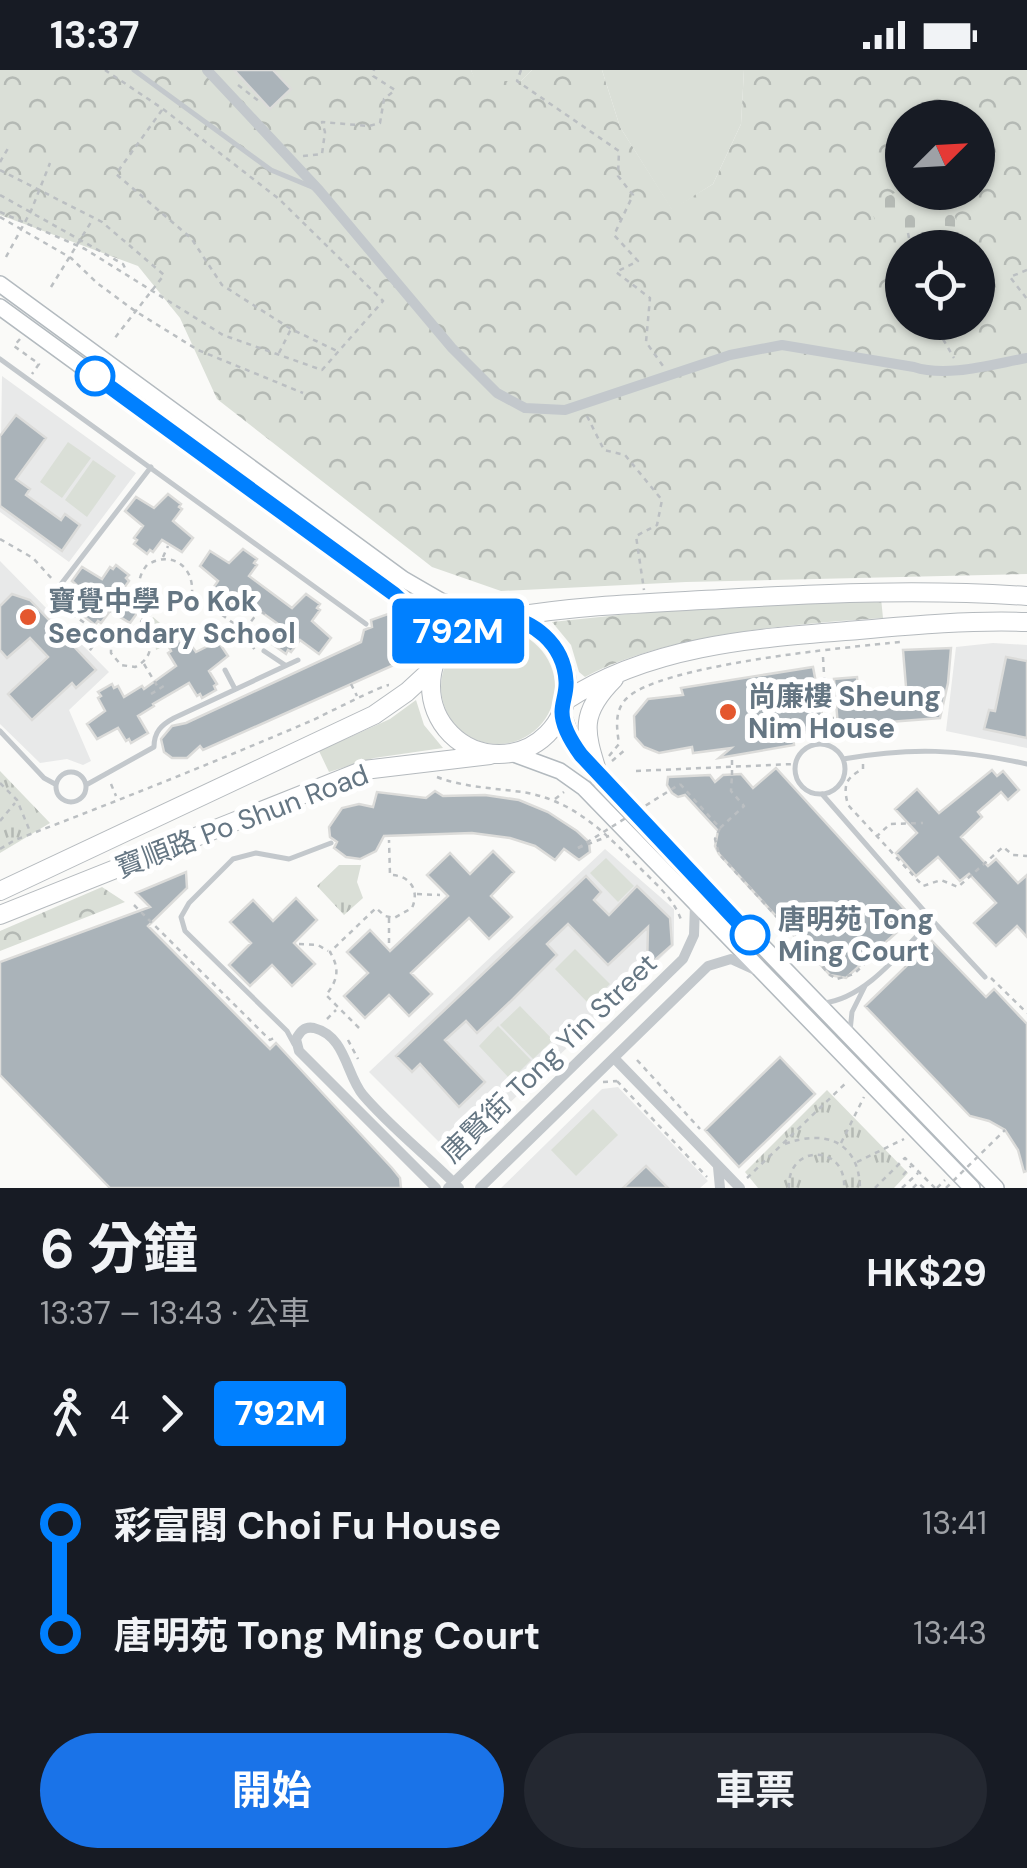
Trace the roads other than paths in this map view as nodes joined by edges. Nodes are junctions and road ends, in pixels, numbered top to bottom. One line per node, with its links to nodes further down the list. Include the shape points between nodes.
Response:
1 (134, 70): 3 (lane, via 270,170)
2 (207, 70): 3 (street)
3 (319, 190): 6 (street, via 452,348 498,393 525,408 581,406 730,355 782,345 934,374)
4 (0, 284): 11 (main road, via 404,579 441,601)
5 (0, 308): 17 (main road, via 394,594 416,614)
6 (1027, 358)
7 (0, 359): 8 (lane)
8 (151, 467): 9 (lane); 14 (lane)
9 (58, 588)
10 (1027, 596): 12 (main road, via 800,594)
11 (490, 617): 12 (main road); 17 (main road, via 461,629)
12 (510, 617): 22 (main road, via 554,646 566,680)
13 (1027, 622): 19 (main road, via 792,635 678,652)
14 (366, 624)
15 (264, 651): 18 (lane)
16 (298, 660): 18 (lane)
17 (436, 660): 25 (main road, via 432,699 440,722 467,748); 33 (main road, 寶順路 Po Shun Road, via 374,715)
18 (285, 665): 21 (lane)
19 (624, 668): 22 (main road); 28 (main road, via 587,716 587,734)
20 (225, 670): 21 (lane)
21 (235, 688): 30 (lane, via 162,725 154,747)
22 (564, 706): 24 (main road, via 542,740); 28 (main road, via 573,743)
23 (0, 731): 29 (lane)
24 (514, 754): 25 (main road); 34 (main road, via 584,788)
25 (490, 755): 35 (main road, 寶順路 Po Shun Road, via 343,776)
26 (843, 759): 27 (lane, via 935,749); 31 (lane, via 842,782); 31 (lane, via 828,745 807,746 794,764 801,786)
27 (1027, 764)
28 (605, 770): 40 (main road)
29 (56, 784): 30 (lane, via 74,771); 30 (lane, via 61,798 71,802 84,795)
30 (86, 784)
31 (822, 794): 36 (lane)
32 (331, 844): 42 (lane, via 289,859 256,853 233,859 181,916 185,930)
33 (0, 890)
34 (695, 903): 37 (main road); 48 (street, 唐賢街 Tong Yin Street, via 694,935 682,959)
35 (0, 915)
36 (932, 920): 38 (lane); 39 (lane)
37 (767, 977): 45 (street, 唐賢街 Tong Yin Street, via 730,959 708,966); 52 (main road)
38 (985, 977)
39 (867, 983): 40 (lane, via 842,1000); 43 (lane, via 852,1012)
40 (816, 1003): 43 (main road)
41 (304, 1029): 42 (lane); 44 (street, via 296,1039); 48 (street, via 316,1029 338,1046 362,1093)
42 (287, 1032): 44 (lane)
43 (850, 1038): 53 (main road)
44 (299, 1050): 49 (street)
45 (614, 1058): 46 (street); 50 (street, 唐賢街 Tong Yin Street)
46 (716, 1162): 47 (street); 51 (street)
47 (746, 1183)
48 (454, 1186)
49 (436, 1188)
50 (480, 1188)
51 (720, 1188)
52 (972, 1188)
53 (996, 1188)

